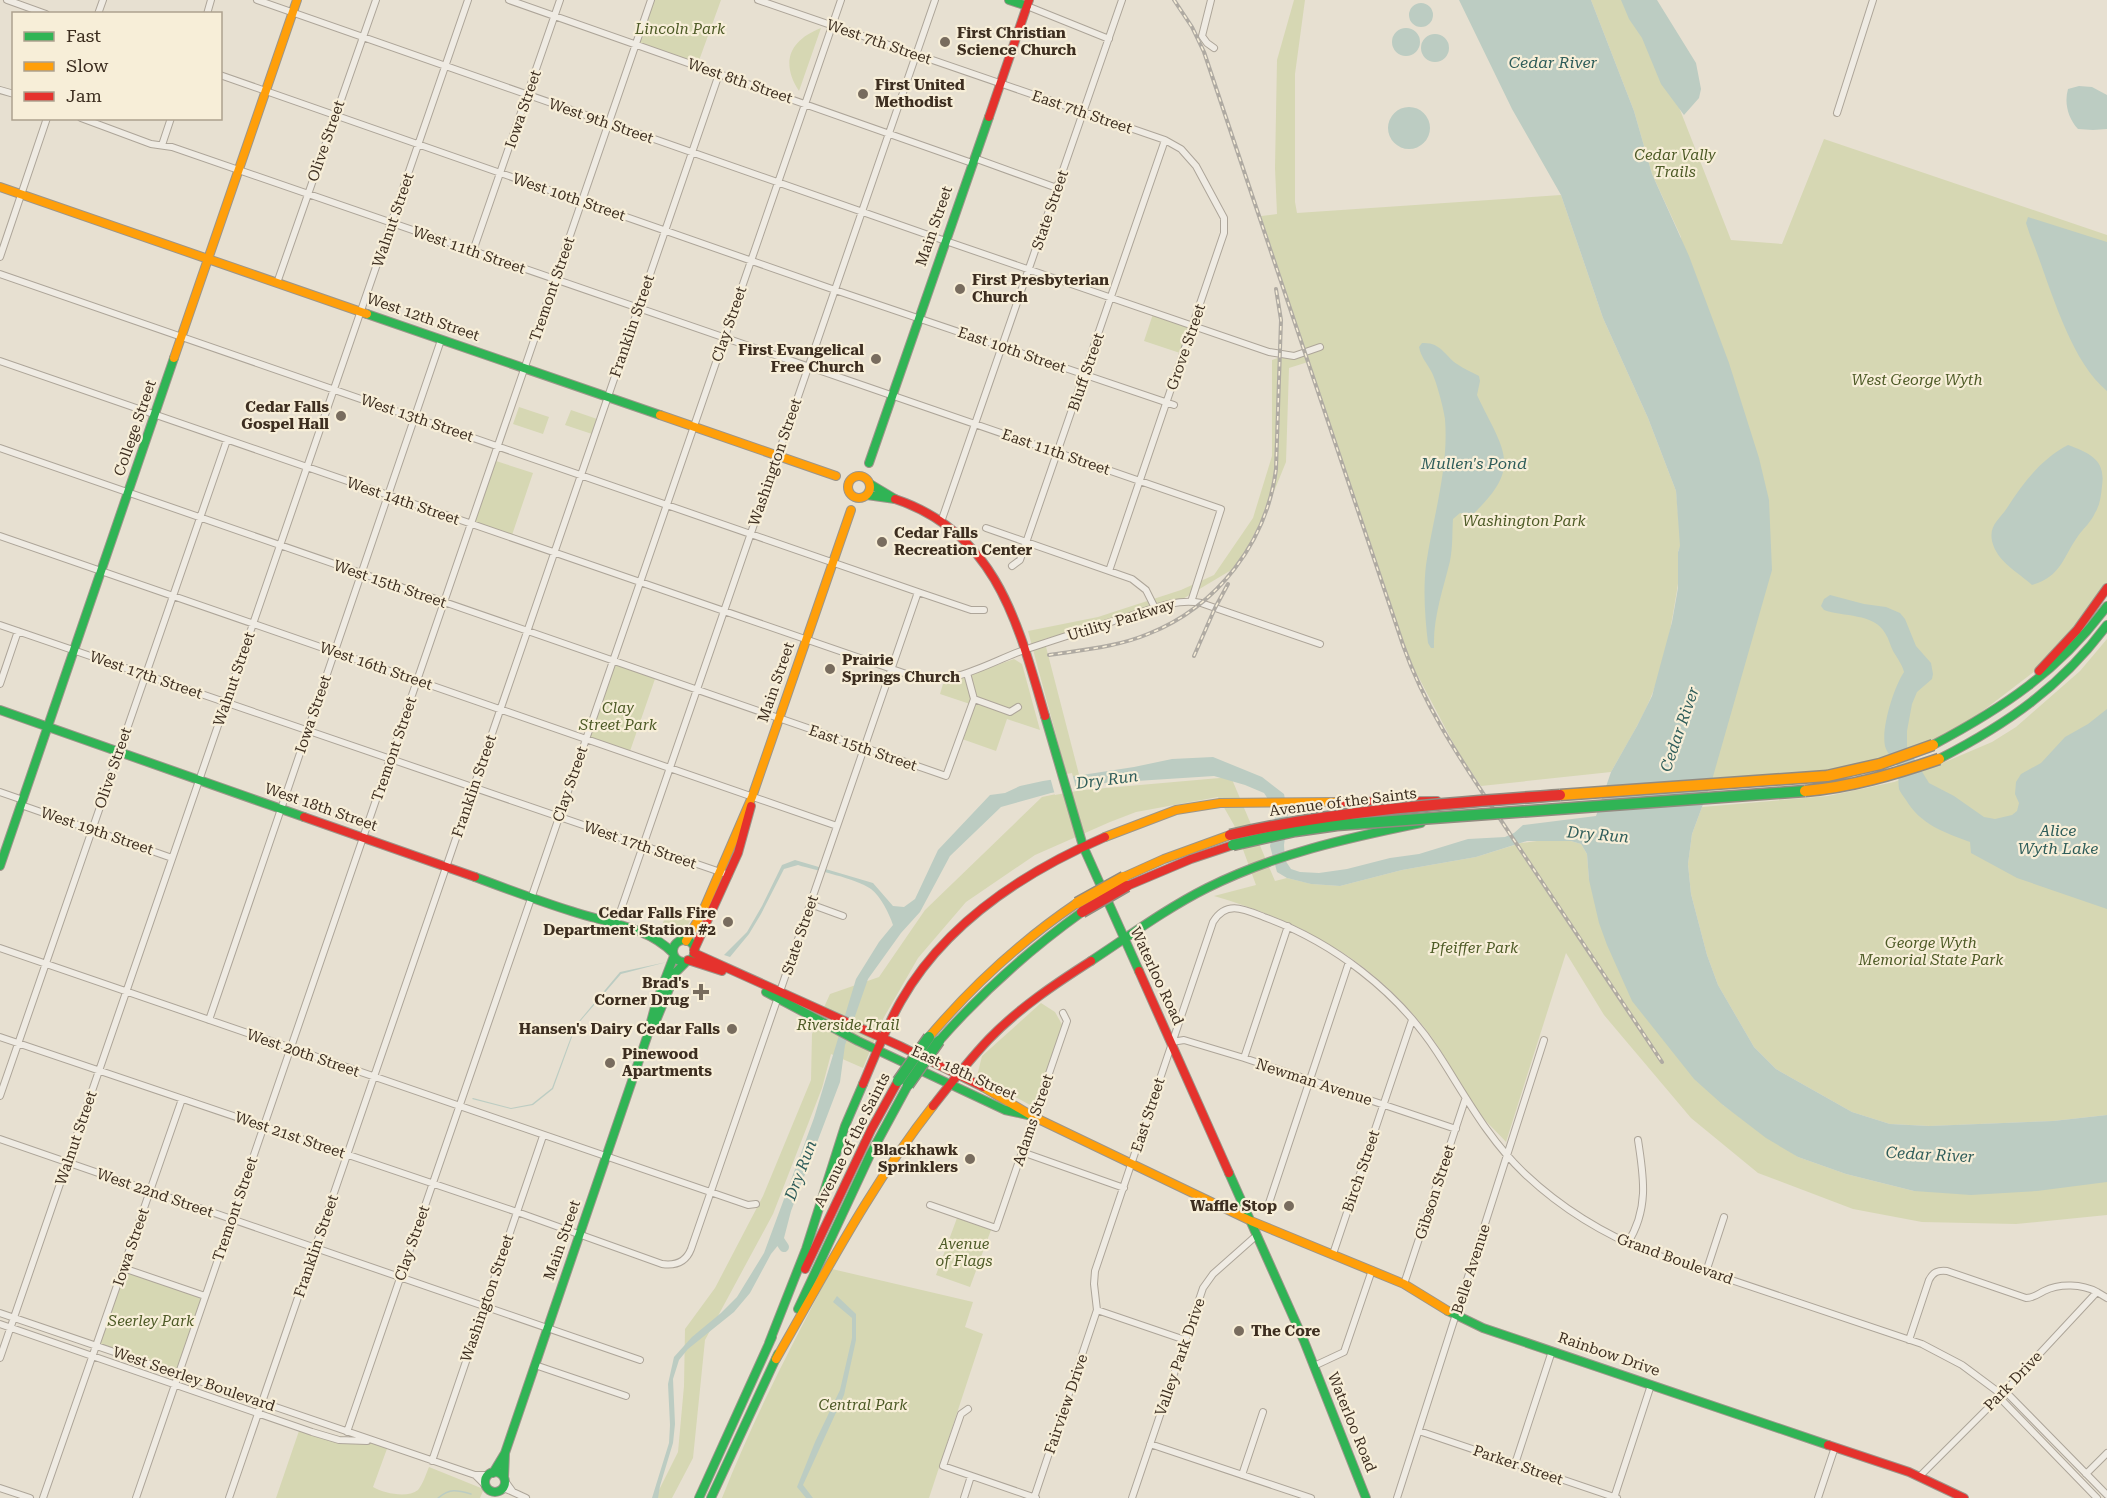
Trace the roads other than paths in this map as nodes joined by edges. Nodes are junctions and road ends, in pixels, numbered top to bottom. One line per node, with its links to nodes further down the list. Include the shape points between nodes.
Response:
1 (7, 0): 17 (street)
2 (257, 0): 18 (street, West 9th Street)
3 (297, 0): 18 (main road, College Street)
4 (376, 0): 21 (street, Olive Street)
5 (468, 0): 26 (street, Walnut Street)
6 (508, 0): 19 (street, West 8th Street)
7 (561, 0): 19 (street, Iowa Street)
8 (651, 0): 23 (street, Tremont Street)
9 (758, 0): 20 (street, West 7th Street)
10 (841, 0): 20 (street, Clay Street)
11 (935, 0): 25 (street, Washington Street)
12 (1009, 0): 16 (main road)
13 (1122, 0): 22 (street, State Street)
14 (1211, 0): 24 (street, via 1202,36)
15 (1873, 0): 34 (street)
16 (1028, 3): 22 (street); 29 (main road, Main Street)
17 (40, 12)
18 (293, 13): 21 (street, West 9th Street); 30 (main road, College Street)
19 (555, 16): 23 (street, West 8th Street); 31 (street, Iowa Street)
20 (832, 26): 25 (street, West 7th Street); 32 (street, Clay Street)
21 (363, 37): 26 (street, West 9th Street); 35 (street, Olive Street)
22 (1109, 39): 33 (street, State Street)
23 (636, 45): 27 (street, West 8th Street); 39 (street, Tremont Street)
24 (1214, 48)
25 (916, 54): 29 (street, West 7th Street); 40 (street, Washington Street)
26 (446, 66): 31 (street, West 9th Street); 42 (street, Walnut Street)
27 (719, 74): 32 (street, West 8th Street); 44 (street, Franklin Street)
28 (222, 76): 30 (street, West 10th Street)
29 (1000, 84): 33 (street, East 7th Street); 45 (main road, Main Street)
30 (266, 91): 35 (street, West 10th Street); 46 (main road, College Street)
31 (527, 95): 39 (street, West 9th Street); 47 (street, Iowa Street)
32 (805, 104): 40 (street, West 8th Street); 48 (street, Clay Street)
33 (1083, 112): 41 (street, East 7th Street); 50 (street, State Street)
34 (1837, 113)
35 (336, 115): 42 (street, West 10th Street); 52 (street, Olive Street)
36 (46, 120): 51 (street)
37 (86, 120): 43 (street, West 11th Street)
38 (170, 120): 43 (street)
39 (609, 123): 44 (street, West 9th Street); 53 (street, Tremont Street)
40 (889, 133): 45 (street, West 8th Street); 54 (street, Washington Street)
41 (1165, 140): 67 (street, Bluff Street); 71 (street, Grove Street, via 1190,157 1224,218 1224,233)
42 (419, 144): 47 (street, West 10th Street); 55 (street, Walnut Street)
43 (162, 145): 46 (street, West 11th Street)
44 (692, 152): 48 (street, West 9th Street); 56 (street, Franklin Street)
45 (973, 160): 50 (street, West 8th Street); 57 (main road, Main Street)
46 (239, 170): 52 (street, West 11th Street); 60 (main road, College Street)
47 (500, 172): 53 (street, West 10th Street); 58 (street, Iowa Street)
48 (778, 182): 54 (street, West 9th Street); 61 (street, Clay Street)
49 (0, 187): 51 (main road, West 12th Street)
50 (1057, 188): 62 (street, State Street)
51 (21, 194): 59 (street); 60 (main road, West 12th Street)
52 (308, 194): 55 (street, West 11th Street); 65 (street, Olive Street)
53 (582, 201): 56 (street, West 10th Street); 64 (street, Tremont Street)
54 (862, 212): 57 (street, West 9th Street); 66 (street, Washington Street)
55 (392, 223): 58 (street, West 11th Street); 69 (street, Walnut Street)
56 (665, 230): 61 (street, West 10th Street); 68 (street, Franklin Street)
57 (945, 241): 62 (street, West 9th Street); 70 (main road, Main Street)
58 (473, 251): 64 (street, West 11th Street)
59 (0, 257)
60 (208, 260): 65 (main road, West 12th Street); 72 (main road, College Street)
61 (751, 260): 66 (street, West 10th Street); 73 (street, Clay Street)
62 (1029, 268): 67 (street, West 9th Street); 75 (street, State Street)
63 (0, 274): 72 (street, West 13th Street)
64 (555, 279): 68 (street, West 11th Street); 79 (street, Tremont Street)
65 (277, 283): 69 (main road, West 12th Street)
66 (835, 290): 70 (street, West 10th Street); 78 (street, Washington Street)
67 (1111, 297): 71 (street, West 9th Street); 80 (street, Bluff Street)
68 (639, 308): 73 (street, West 11th Street); 83 (street, Franklin Street)
69 (361, 312): 74 (main road, West 12th Street); 81 (street, Walnut Street)
70 (918, 318): 75 (street, East 10th Street); 82 (main road, Main Street)
71 (1194, 325): 76 (street, West 9th Street, via 1280,354 1299,355); 84 (street, Grove Street)
72 (182, 337): 81 (street, West 13th Street); 85 (main road, College Street)
73 (724, 338): 78 (street, West 11th Street); 88 (street, Clay Street)
74 (441, 340): 79 (main road, West 12th Street); 86 (street, Iowa Street)
75 (1002, 347): 80 (street, East 10th Street); 87 (street, State Street)
76 (1320, 347)
77 (0, 361): 85 (street, West 14th Street)
78 (808, 367): 82 (street, West 11th Street); 93 (street, Washington Street)
79 (525, 368): 83 (main road, West 12th Street); 90 (street, Tremont Street)
80 (1085, 375): 84 (street, East 10th Street); 92 (street, Bluff Street)
81 (334, 390): 86 (street, West 13th Street); 94 (street, Walnut Street)
82 (892, 395): 87 (street, East 11th Street); 97 (main road, Main Street)
83 (608, 397): 88 (main road, West 12th Street); 95 (street, Franklin Street)
84 (1170, 404): 96 (street, Grove Street)
85 (155, 415): 89 (street, West 14th Street); 98 (main road, College Street)
86 (414, 417): 90 (street, West 13th Street); 99 (street, Iowa Street)
87 (975, 424): 92 (street, East 11th Street); 102 (street, State Street)
88 (694, 426): 93 (main road, West 12th Street); 100 (street, Clay Street)
89 (227, 440): 94 (street, West 14th Street); 101 (street, Olive Street)
90 (498, 446): 95 (street, West 13th Street); 103 (street, Tremont Street)
91 (0, 448): 98 (street, West 15th Street)
92 (1058, 453): 96 (street, East 11th Street); 107 (street, Bluff Street)
93 (777, 455): 97 (main road, West 12th Street); 105 (street, Washington Street)
94 (307, 468): 99 (street, West 14th Street); 108 (street, Walnut Street)
95 (581, 475): 100 (street, West 13th Street); 109 (street, Franklin Street)
96 (1140, 481): 113 (street, Grove Street); 120 (street, East 11th Street, via 1221,509)
97 (860, 486): 102 (main road, Waterloo Road, via 904,502); 110 (main road, Main Street)
98 (128, 493): 101 (street, West 15th Street); 112 (main road, College Street)
99 (388, 496): 103 (street, West 14th Street); 114 (street, Iowa Street)
100 (667, 505): 105 (street, West 13th Street); 115 (street, Clay Street)
101 (200, 518): 108 (street, West 15th Street); 118 (street, Olive Street)
102 (941, 522): 133 (main road, Waterloo Road, via 969,544 993,576)
103 (471, 525): 109 (street, West 14th Street); 119 (street, Tremont Street)
104 (986, 528): 107 (street)
105 (750, 534): 110 (street, West 13th Street); 124 (street, Washington Street)
106 (0, 536): 112 (street, West 16th Street)
107 (1026, 542): 111 (street, Bluff Street, via 1020,560); 113 (street)
108 (280, 546): 114 (street, West 15th Street); 125 (street, Walnut Street)
109 (554, 554): 115 (street, West 14th Street); 130 (street, Franklin Street)
110 (834, 563): 117 (street, West 13th Street); 131 (main road, Main Street)
111 (1012, 566)
112 (101, 571): 118 (street, West 16th Street); 134 (main road, College Street)
113 (1109, 571): 122 (street, via 1132,579 1146,590)
114 (361, 574): 119 (street, West 15th Street); 135 (street, Iowa Street)
115 (640, 583): 124 (street, West 14th Street); 137 (street, Clay Street)
116 (2107, 588): 146 (main road, via 2077,630)
117 (918, 592): 123 (street, West 13th Street, via 971,610); 138 (street, State Street)
118 (173, 596): 125 (street, West 16th Street); 140 (street, Olive Street)
119 (444, 602): 130 (street, West 15th Street); 141 (street, Tremont Street)
120 (1191, 602): 122 (street, Utility Parkway); 132 (street, Utility Parkway)
121 (2107, 606): 146 (main road, Avenue of the Saints, via 2074,648)
122 (1155, 608): 133 (street, Utility Parkway)
123 (984, 610)
124 (723, 612): 131 (street, West 14th Street); 143 (street, Washington Street)
125 (253, 623): 135 (street, West 16th Street); 145 (street, Walnut Street)
126 (0, 625): 128 (street, West 17th Street)
127 (2107, 625): 136 (main road, Avenue of the Saints)
128 (18, 631): 134 (street, West 17th Street); 142 (street)
129 (2107, 631): 136 (main road)
130 (528, 632): 137 (street, West 15th Street); 149 (street, Franklin Street)
131 (806, 641): 138 (street, West 14th Street); 150 (main road, Main Street)
132 (1320, 644)
133 (1025, 649): 139 (street, Utility Parkway); 172 (main road, Waterloo Road)
134 (74, 650): 140 (street, West 17th Street); 151 (main road, College Street)
135 (334, 652): 141 (street, West 16th Street); 152 (street, Iowa Street)
136 (2084, 656): 166 (main road, Avenue of the Saints, bridge, via 2048,691 1987,735 1939,759 1881,778 1829,789)
137 (613, 661): 143 (street, West 15th Street); 153 (street, Clay Street)
138 (891, 669): 139 (street, Utility Parkway, via 931,681); 154 (street, State Street)
139 (967, 673): 144 (street)
140 (146, 675): 145 (street, West 17th Street); 155 (street, Olive Street)
141 (417, 680): 149 (street, West 16th Street); 156 (street, Tremont Street)
142 (0, 684)
143 (696, 690): 150 (street, West 15th Street); 157 (street, Washington Street)
144 (974, 699): 147 (street, via 1010,712); 154 (street, East 15th Street, via 946,776)
145 (226, 702): 152 (street, West 17th Street); 158 (street, Walnut Street)
146 (2004, 706): 162 (main road, Avenue of the Saints, bridge, via 1933,746 1857,771)
147 (1018, 707)
148 (0, 710): 151 (main road, West 18th Street)
149 (501, 710): 153 (street, West 16th Street); 159 (street, Franklin Street)
150 (779, 719): 154 (street, East 15th Street); 161 (main road, Main Street)
151 (48, 727): 155 (main road, West 18th Street); 163 (main road, College Street)
152 (308, 730): 156 (street, West 17th Street); 164 (street, Iowa Street)
153 (586, 739): 157 (street, West 16th Street); 165 (street, Clay Street)
154 (864, 748): 167 (street, State Street)
155 (119, 752): 158 (main road, West 18th Street); 168 (street, Olive Street)
156 (390, 759): 159 (street, West 17th Street); 169 (street, Tremont Street)
157 (669, 768): 161 (street, West 16th Street); 171 (street, Washington Street)
158 (199, 780): 164 (main road, West 18th Street); 173 (street, Walnut Street)
159 (474, 788): 165 (street, West 17th Street); 175 (street, Franklin Street)
160 (0, 792): 163 (street, West 19th Street)
161 (752, 797): 167 (street, West 16th Street); 176 (main road, Main Street, via 748,822)
162 (1483, 801): 170 (main road, Avenue of the Saints, bridge, via 1316,818 1266,826); 172 (main road, bridge, via 1220,803 1176,810)
163 (22, 802): 168 (street, West 19th Street); 174 (main road, College Street)
164 (281, 809): 169 (main road, West 18th Street); 194 (street, Iowa Street)
165 (559, 817): 171 (street, West 17th Street); 177 (street, Clay Street)
166 (1439, 819): 170 (main road, Avenue of the Saints, bridge, via 1318,828); 185 (main road, bridge, via 1340,838 1284,855 1179,904)
167 (837, 826): 178 (street, State Street)
168 (92, 830): 173 (street, West 19th Street); 190 (street, Olive Street)
169 (363, 838): 175 (main road, West 18th Street); 203 (street, Tremont Street)
170 (1232, 840): 210 (main road, Avenue of the Saints, bridge, via 1126,881 1080,908 1004,972 934,1039)
171 (642, 846): 176 (street, West 17th Street); 181 (street, Washington Street)
172 (1083, 846): 185 (main road, Waterloo Road); 199 (main road, via 1020,880 952,933 913,982)
173 (172, 858): 191 (street, Walnut Street)
174 (0, 866)
175 (447, 867): 177 (main road, West 18th Street); 208 (street, Franklin Street)
176 (724, 874): 184 (main road, Main Street); 188 (main road, Main Street)
177 (531, 897): 181 (main road, West 18th Street); 216 (street, Clay Street)
178 (810, 904): 179 (street); 192 (street, State Street)
179 (843, 916)
180 (1212, 922): 182 (street, Grand Boulevard, via 1218,913 1230,908); 201 (street, East Street)
181 (616, 924): 183 (main road, West 18th Street)
182 (1288, 926): 189 (street, Grand Boulevard); 205 (street)
183 (633, 930): 184 (main road, West 18th Street); 187 (main road, West 18th Street, via 668,945)
184 (684, 940): 187 (main road, via 675,946); 188 (main road, via 692,944)
185 (1124, 940): 201 (main road, Waterloo Road); 207 (main road, via 1017,1014)
186 (0, 948): 190 (street, West 20th Street)
187 (674, 954): 188 (main road, via 680,961); 198 (main road, Main Street)
188 (691, 956): 192 (main road, East 18th Street); 198 (main road, Main Street, via 676,972)
189 (1349, 962): 196 (street, Grand Boulevard); 209 (street)
190 (46, 963): 191 (street, West 20th Street); 202 (street, Olive Street)
191 (126, 991): 194 (street, West 20th Street); 206 (street, Walnut Street)
192 (778, 996): 195 (main road, East 18th Street, via 810,1004); 232 (street, State Street)
193 (1063, 1013): 217 (street, Adams Street, via 1067,1021)
194 (209, 1020): 203 (street, West 20th Street)
195 (829, 1020): 199 (main road, East 18th Street, via 862,1028); 204 (main road, East 18th Street)
196 (1412, 1020): 214 (street, Grand Boulevard); 215 (street, Birch Street)
197 (0, 1037): 202 (street, West 21st Street)
198 (647, 1037): 226 (main road, Main Street)
199 (882, 1038): 204 (main road); 207 (main road, East 18th Street)
200 (1544, 1040): 225 (street, Belle Avenue)
201 (1172, 1042): 205 (street, Newman Avenue, via 1184,1040); 228 (street, East Street); 239 (main road, Waterloo Road)
202 (18, 1043): 206 (street, West 21st Street); 212 (street, Olive Street)
203 (291, 1048): 208 (street, West 20th Street); 218 (street, Tremont Street)
204 (877, 1050): 211 (main road, East 18th Street); 264 (main road, via 845,1126 806,1250)
205 (1244, 1058): 209 (street, Newman Avenue)
206 (99, 1070): 213 (street, West 21st Street); 227 (street, Walnut Street)
207 (959, 1074): 211 (main road); 217 (main road, East 18th Street)
208 (374, 1077): 216 (street, West 20th Street); 223 (street, Franklin Street)
209 (1310, 1080): 215 (street, Newman Avenue); 235 (street)
210 (903, 1083): 264 (main road, Avenue of the Saints, via 871,1130); 269 (main road, Avenue of the Saints)
211 (951, 1085): 217 (main road, East 18th Street, via 1005,1110); 269 (main road, via 861,1209)
212 (0, 1096)
213 (182, 1099): 218 (street, West 21st Street); 231 (street, Iowa Street)
214 (1466, 1100): 219 (street, Gibson Street); 225 (street, Grand Boulevard)
215 (1384, 1105): 219 (street, Newman Avenue); 244 (street, Birch Street)
216 (459, 1107): 220 (street, West 20th Street); 229 (street, Clay Street)
217 (1034, 1117): 224 (street, Adams Street); 228 (main road, East 18th Street)
218 (264, 1126): 223 (street, West 21st Street); 238 (street, Tremont Street)
219 (1456, 1129): 250 (street, Gibson Street)
220 (543, 1136): 226 (street, West 20th Street); 236 (street, Washington Street)
221 (0, 1139): 227 (street, West 22nd Street)
222 (1638, 1140): 242 (street, via 1645,1192)
223 (350, 1149): 229 (street, West 21st Street); 243 (street, Franklin Street)
224 (1022, 1152): 230 (street); 234 (street, Adams Street, via 996,1228)
225 (1508, 1156): 242 (street, Grand Boulevard, via 1571,1213); 257 (street, Belle Avenue)
226 (606, 1157): 232 (street, West 20th Street); 240 (main road, Main Street)
227 (68, 1162): 231 (street, West 22nd Street); 258 (street, Walnut Street)
228 (1132, 1165): 230 (street, East Street); 239 (main road, East 18th Street)
229 (433, 1183): 236 (street, West 21st Street); 249 (street, Clay Street)
230 (1124, 1188): 255 (street, East Street, via 1095,1271)
231 (150, 1191): 238 (street, West 22nd Street); 246 (street, Iowa Street)
232 (711, 1192): 233 (street, West 20th Street, via 748,1205); 245 (street, State Street, via 688,1255 678,1264)
233 (756, 1204)
234 (930, 1205)
235 (1267, 1209)
236 (517, 1212): 240 (street, West 21st Street); 254 (street, Washington Street)
237 (1724, 1217): 248 (street)
238 (232, 1219): 243 (street, West 22nd Street); 252 (street, Tremont Street)
239 (1251, 1221): 241 (main road, Waterloo Road); 244 (main road, Rainbow Drive)
240 (580, 1234): 245 (street, West 21st Street); 261 (main road, Main Street)
241 (1257, 1235): 262 (street, Valley Park Drive, via 1207,1280); 272 (main road, Waterloo Road)
242 (1627, 1244): 248 (street, Grand Boulevard)
243 (315, 1248): 249 (street, West 22nd Street); 278 (street, Franklin Street)
244 (1333, 1254): 247 (main road, Rainbow Drive)
245 (668, 1265)
246 (123, 1268): 252 (street); 265 (street, Iowa Street)
247 (1372, 1269): 250 (main road, Rainbow Drive); 272 (street, via 1344,1352)
248 (1706, 1272): 263 (street, Grand Boulevard)
249 (400, 1278): 254 (street, West 22nd Street); 283 (street, Clay Street)
250 (1404, 1284): 257 (main road, Rainbow Drive)
251 (2097, 1292): 253 (street); 263 (street, via 2083,1287 2057,1287 2026,1298 1938,1271 1929,1280); 276 (street, Park Drive)
252 (205, 1296): 273 (street, Tremont Street)
253 (2107, 1298)
254 (484, 1307): 261 (street, West 22nd Street); 289 (street, Washington Street)
255 (1097, 1310): 262 (street); 308 (street, Fairview Drive)
256 (0, 1313): 258 (street, West Seerley Boulevard)
257 (1456, 1316): 266 (main road, Rainbow Drive); 282 (street, Belle Avenue)
258 (14, 1317): 260 (street, Walnut Street); 265 (street, West Seerley Boulevard)
259 (0, 1324): 260 (street, West Seerley Boulevard)
260 (11, 1328): 267 (street, West Seerley Boulevard); 268 (street, Walnut Street)
261 (548, 1329): 270 (street, West 22nd Street); 271 (main road, Main Street)
262 (1185, 1340): 285 (street, Valley Park Drive)
263 (1909, 1340): 276 (street, Grand Boulevard, via 1949,1357)
264 (769, 1343): 284 (main road, Avenue of the Saints)
265 (96, 1346): 267 (street, Iowa Street); 273 (street, West Seerley Boulevard)
266 (1552, 1351): 275 (main road, Rainbow Drive); 290 (street)
267 (93, 1356): 274 (street, West Seerley Boulevard); 300 (street, Iowa Street)
268 (0, 1358)
269 (776, 1359): 306 (main road, Avenue of the Saints)
270 (640, 1360)
271 (535, 1365): 277 (street); 295 (main road, Main Street)
272 (1314, 1366): 297 (main road, Waterloo Road)
273 (179, 1374): 274 (street, Tremont Street); 278 (street, West Seerley Boulevard)
274 (175, 1384): 281 (street, West Seerley Boulevard); 301 (street, Tremont Street)
275 (1651, 1384): 287 (main road, Rainbow Drive); 312 (street)
276 (2002, 1394): 292 (street, Grand Boulevard); 294 (street, Park Drive); 315 (street, Grand Boulevard)
277 (626, 1396)
278 (262, 1402): 281 (street, Franklin Street); 283 (street, West Seerley Boulevard)
279 (968, 1409): 293 (street, via 961,1414 943,1466)
280 (1263, 1412): 291 (street)
281 (259, 1413): 286 (street, West Seerley Boulevard, via 339,1440); 302 (street, Franklin Street)
282 (1419, 1431): 290 (street, Parker Street); 311 (street, Belle Avenue)
283 (347, 1432): 286 (street, West Seerley Boulevard)
284 (725, 1438): 304 (main road); 305 (main road, Avenue of the Saints)
285 (1150, 1444): 291 (street); 309 (street, Valley Park Drive)
286 (388, 1446): 289 (street, West Seerley Boulevard)
287 (1834, 1447): 294 (main road, Rainbow Drive); 313 (street)
288 (2107, 1453): 292 (street)
289 (432, 1461): 295 (street, West Seerley Boulevard, via 475,1475)
290 (1515, 1464): 312 (street, Parker Street)
291 (1242, 1474): 310 (street)
292 (2086, 1474): 298 (street, Grand Boulevard)
293 (971, 1476): 307 (street); 308 (street)
294 (1920, 1476): 314 (main road, Rainbow Drive)
295 (493, 1486): 303 (street, West Seerley Boulevard)
296 (0, 1488): 299 (street)
297 (1362, 1496)
298 (2107, 1496)
299 (30, 1498)
300 (43, 1498)
301 (136, 1498)
302 (230, 1498)
303 (526, 1498)
304 (691, 1498)
305 (699, 1498)
306 (714, 1498)
307 (964, 1498)
308 (1035, 1498)
309 (1132, 1498)
310 (1311, 1498)
311 (1396, 1498)
312 (1615, 1498)
313 (1818, 1498)
314 (1964, 1498)
315 (2097, 1498)

